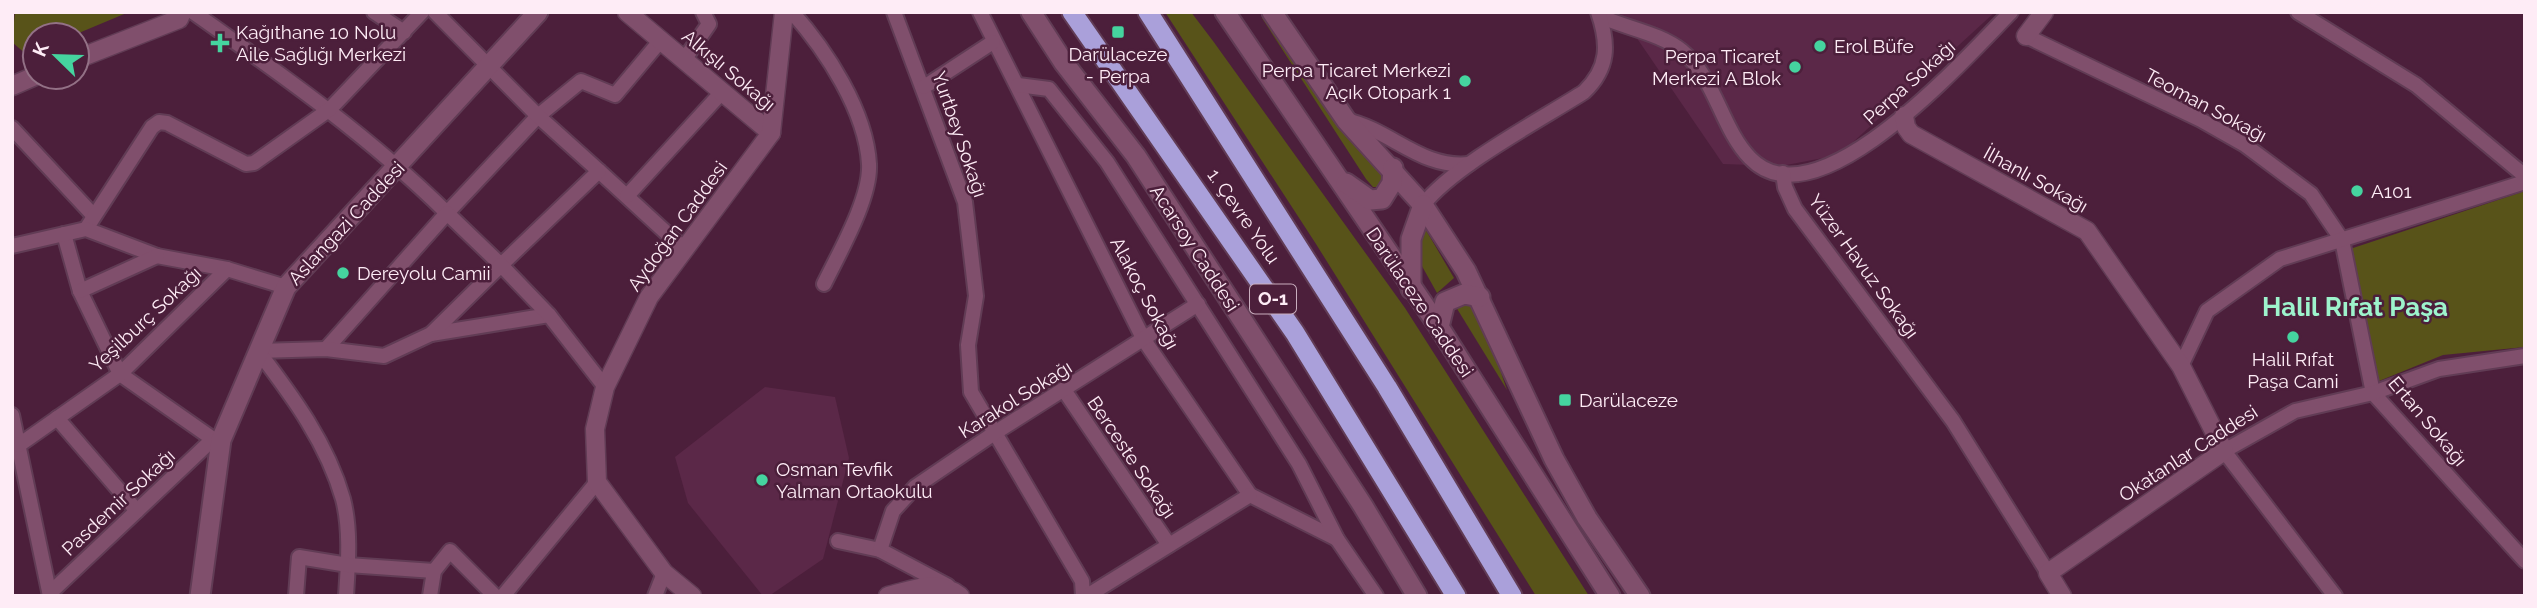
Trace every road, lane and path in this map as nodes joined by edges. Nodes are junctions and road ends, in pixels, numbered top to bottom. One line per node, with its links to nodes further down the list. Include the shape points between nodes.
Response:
1 (182, 12): 27 (street, via 178,19)
2 (193, 12): 33 (street)
3 (374, 12): 23 (street)
4 (422, 12): 23 (street)
5 (435, 12): 29 (street)
6 (627, 12): 25 (street, Alkışlı Sokağı)
7 (703, 12): 28 (street, via 709,24)
8 (784, 12): 38 (street)
9 (792, 12): 58 (street, via 821,44 860,121 869,165 859,211)
10 (894, 12): 31 (street, Yurtbey Sokağı)
11 (980, 12): 26 (street, Alakoç Sokağı)
12 (1018, 12): 107 (main road, Acarsoy Caddesi, via 1135,176)
13 (1031, 12): 108 (main road, Acarsoy Caddesi, via 1136,156)
14 (1072, 12): 109 (highway, 1. Çevre Yolu / O-1, via 1295,333)
15 (1148, 12): 110 (highway, 1. Çevre Yolu / O-1, via 1387,387)
16 (1225, 12): 43 (main road, Darülaceze Caddesi)
17 (1272, 12): 36 (main road)
18 (2011, 12): 35 (street, Perpa Sokağı)
19 (2044, 12): 24 (street)
20 (2298, 12): 45 (street, via 2416,85)
21 (537, 13): 29 (main road, Aslangazi Caddesi)
22 (1599, 14): 39 (street, via 1604,59 1596,81); 44 (street, via 1682,51 1709,86 1743,150 1758,165)
23 (404, 32): 33 (street)
24 (2026, 36): 52 (street, Teoman Sokağı, via 2245,145 2311,194)
25 (661, 40): 28 (street, Alkışlı Sokağı); 34 (street, via 615,95 581,81)
26 (993, 41): 30 (street, Alakoç Sokağı); 31 (street)
27 (91, 53)
28 (684, 60): 32 (street, Alkışlı Sokağı)
29 (488, 67): 34 (street); 40 (main road, Aslangazi Caddesi)
30 (1018, 85): 63 (street, via 1049,89 1107,162); 67 (street, Alakoç Sokağı)
31 (924, 87): 78 (street, Yurtbey Sokağı, via 965,202 976,296 968,345 971,392)
32 (722, 92): 38 (street, Alkışlı Sokağı); 47 (street)
33 (330, 109): 40 (street); 50 (street, via 254,163 246,164 159,122)
34 (538, 116): 42 (street); 49 (street)
35 (1905, 116): 44 (street, Perpa Sokağı, via 1870,144 1827,167); 71 (street, İlhanlı Sokağı, via 1911,134 2087,231)
36 (1346, 120): 39 (street, via 1377,131 1428,160 1454,166); 41 (main road)
37 (12, 128): 50 (street)
38 (771, 133): 54 (street, Aydoğan Caddesi)
39 (1471, 164): 48 (street)
40 (399, 165): 49 (street); 59 (main road, Aslangazi Caddesi)
41 (1393, 168): 43 (main road, via 1389,189 1376,200 1363,197); 48 (main road)
42 (599, 171): 47 (street); 56 (street)
43 (1332, 171): 60 (main road, Darülaceze Caddesi)
44 (1783, 173): 93 (street, Yüzer Havuz Sokağı, via 1795,209 1952,421)
45 (2525, 176)
46 (2525, 182): 52 (street)
47 (626, 196): 54 (street)
48 (1423, 205): 60 (main road, via 1411,239); 62 (main road)
49 (447, 213): 56 (street); 68 (street)
50 (89, 222): 51 (street); 55 (street)
51 (64, 234): 53 (street); 61 (street)
52 (2342, 240): 71 (street, via 2280,260 2207,311); 75 (street, Ertan Sokağı)
53 (12, 246)
54 (685, 250): 73 (street, Aydoğan Caddesi, via 649,296)
55 (157, 256): 57 (street); 61 (street)
56 (501, 265): 64 (street); 66 (street)
57 (227, 269): 59 (street); 72 (street, Yeşilburç Sokağı)
58 (824, 284)
59 (286, 286): 69 (main road, Aslangazi Caddesi)
60 (1412, 290): 65 (main road, Darülaceze Caddesi)
61 (80, 291): 72 (street)
62 (1480, 296): 65 (main road, via 1464,294 1446,302); 112 (main road, via 1554,459)
63 (1198, 304): 67 (street, Karakol Sokağı); 85 (street, via 1299,464)
64 (549, 315): 66 (street); 73 (street)
65 (1439, 327): 111 (main road, Darülaceze Caddesi)
66 (431, 334): 68 (street, via 384,356)
67 (1144, 340): 74 (street, Karakol Sokağı); 83 (street, Alakoç Sokağı)
68 (326, 349): 69 (street)
69 (258, 351): 79 (main road, Aslangazi Caddesi); 90 (street, via 294,398 324,450 344,501)
70 (2525, 356): 75 (street, Okatanlar Caddesi, via 2439,369)
71 (2181, 366): 81 (street, İlhanlı Sokağı)
72 (120, 374): 77 (street, Yeşilburç Sokağı); 79 (street)
73 (605, 387): 82 (street, Aydoğan Caddesi, via 595,429)
74 (1064, 390): 78 (street, Karakol Sokağı); 87 (street, Berceste Sokağı)
75 (2374, 393): 81 (street, Okatanlar Caddesi, via 2295,411); 89 (street, Ertan Sokağı)
76 (12, 415): 80 (street)
77 (57, 418): 80 (street, Yeşilburç Sokağı); 84 (street)
78 (993, 434): 88 (street, Karakol Sokağı, via 915,487 893,511); 105 (street, Yurtbey Sokağı, via 1082,581)
79 (217, 440): 84 (street, Pasdemir Sokağı); 96 (main road, Aslangazi Caddesi)
80 (19, 445): 95 (street)
81 (2224, 451): 93 (street, Okatanlar Caddesi); 114 (street)
82 (597, 482): 92 (street); 101 (street)
83 (1250, 495): 85 (street, Alakoç Sokağı); 87 (street)
84 (137, 511): 95 (street, Pasdemir Sokağı)
85 (1337, 539): 106 (street)
86 (838, 541): 88 (street)
87 (1169, 545): 105 (street)
88 (880, 550): 94 (street)
89 (2525, 561)
90 (348, 565): 91 (street); 97 (street, via 299,557); 98 (street)
91 (434, 571): 99 (street); 100 (street, via 450,551)
92 (664, 573): 102 (street); 103 (street)
93 (2048, 573): 113 (street, Yüzer Havuz Sokağı)
94 (954, 591): 104 (street, via 932,585)
95 (50, 594)
96 (200, 596)
97 (296, 596)
98 (346, 596)
99 (430, 596)
100 (495, 596)
101 (503, 596)
102 (655, 596)
103 (692, 596)
104 (887, 596)
105 (1085, 596)
106 (1376, 596)
107 (1405, 596)
108 (1417, 596)
109 (1456, 596)
110 (1512, 596)
111 (1610, 596)
112 (1640, 596)
113 (2062, 596)
114 (2335, 596)

